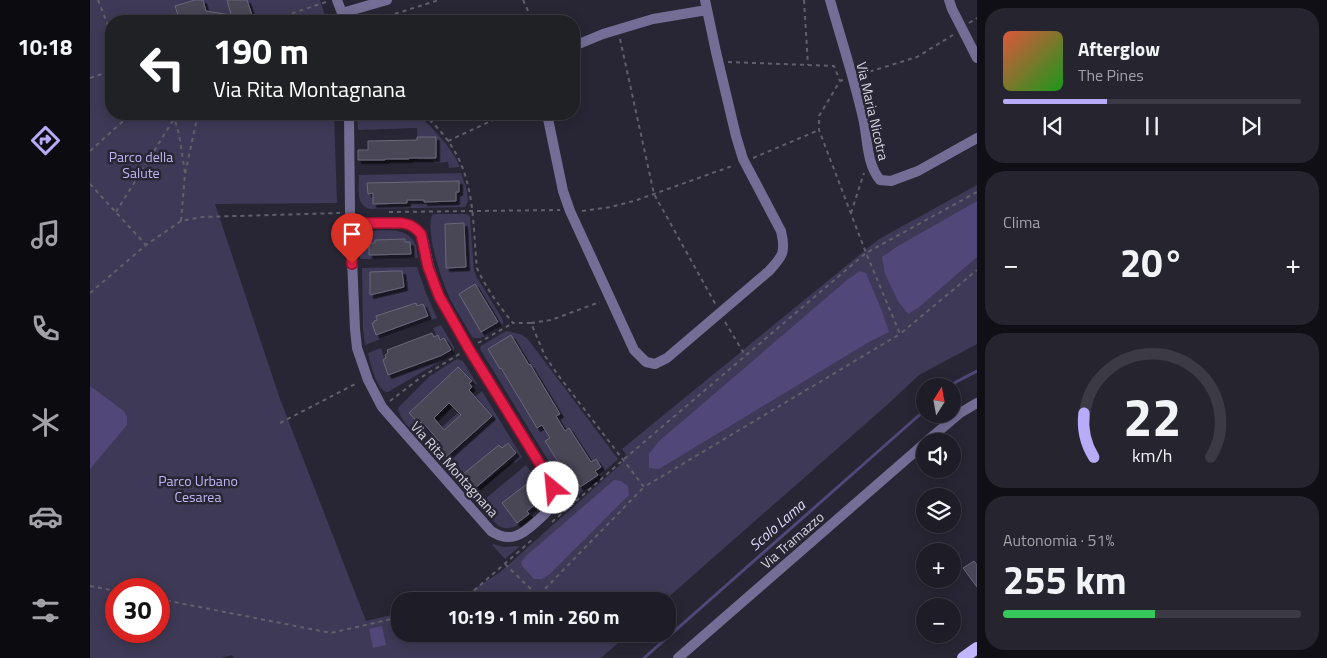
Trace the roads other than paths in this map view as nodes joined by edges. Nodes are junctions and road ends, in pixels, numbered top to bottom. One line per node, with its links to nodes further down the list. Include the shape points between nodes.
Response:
1 (337, 0): 6 (street)
2 (386, 0): 7 (street)
3 (830, 0): 12 (street, Via Maria Nicotra, via 864,119 874,172 880,180 891,181 918,171)
4 (949, 0): 9 (street)
5 (706, 5): 8 (street); 11 (street, via 744,162 781,231 784,244 781,258 769,270 667,358 655,364 646,362 634,350 570,211)
6 (341, 15)
7 (347, 15)
8 (580, 44)
9 (977, 58)
10 (349, 120): 13 (street, Via Rita Montagnana)
11 (548, 120)
12 (977, 138)
13 (351, 223): 13 (street, Via Rita Montagnana, via 357,348 382,407 491,531 508,537 525,532 550,507 554,496 551,482 439,296 421,234 402,223)
14 (977, 403): 15 (street, Via Tramazzo)
15 (937, 433)
16 (916, 451): 18 (street, Via Tramazzo)
17 (977, 648): 19 (main road)
18 (678, 658)
19 (964, 658)

